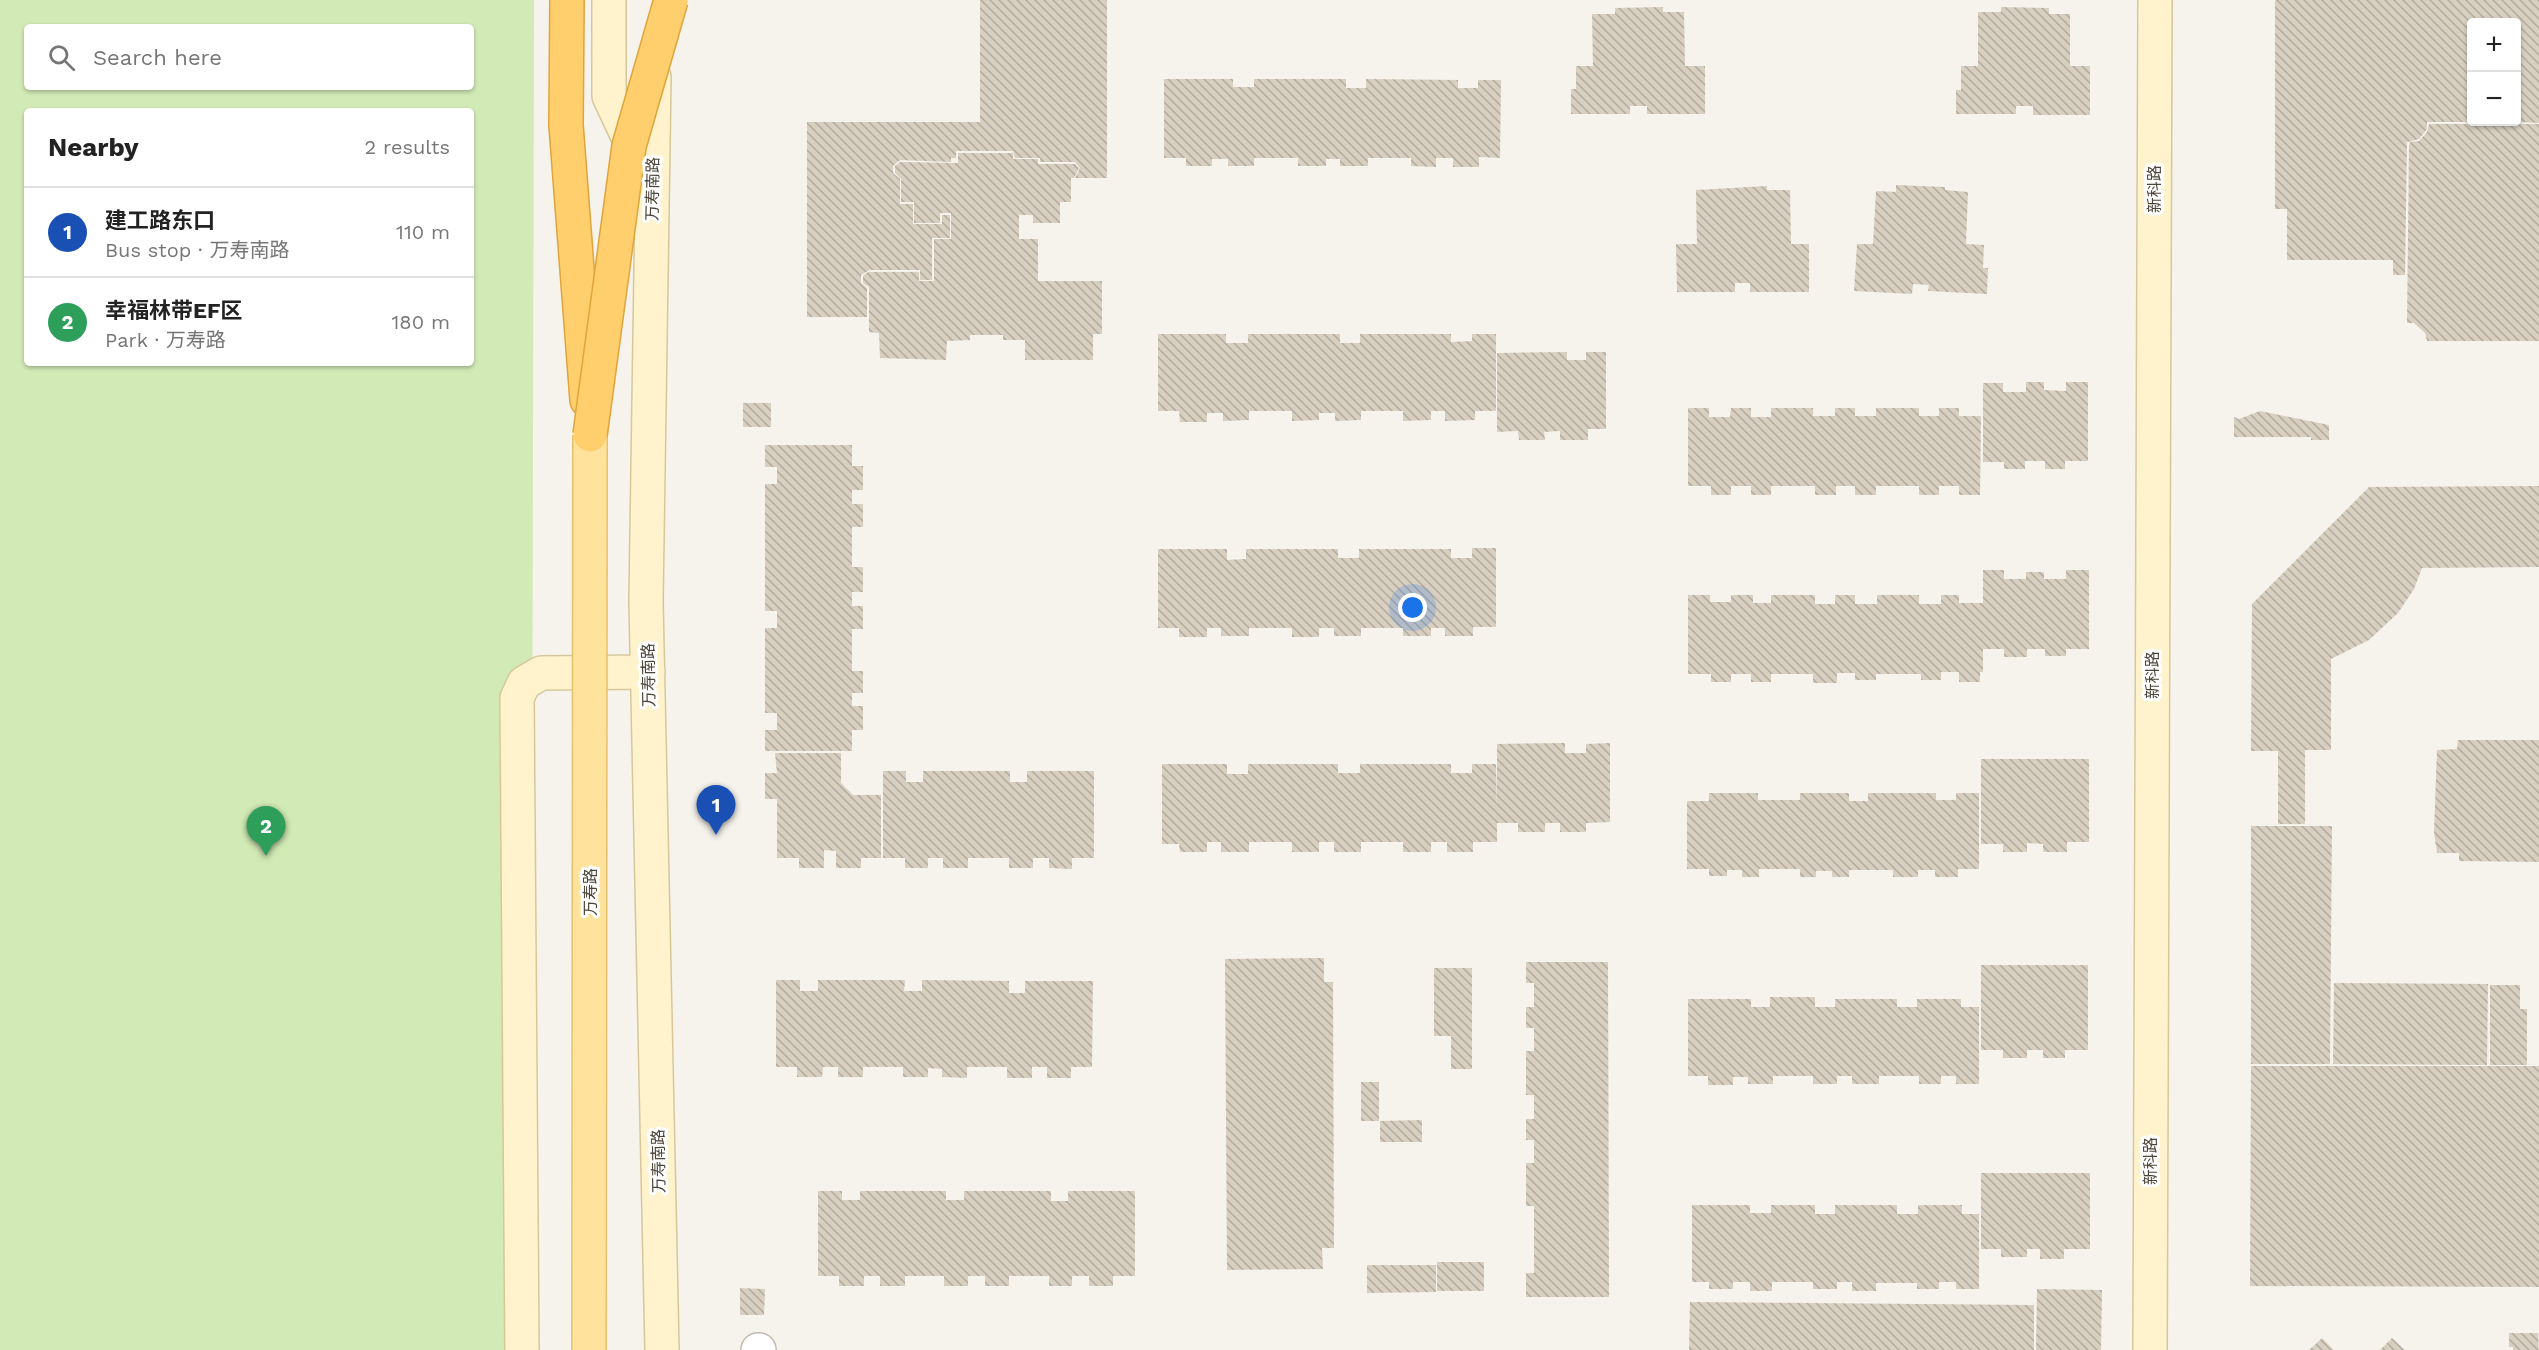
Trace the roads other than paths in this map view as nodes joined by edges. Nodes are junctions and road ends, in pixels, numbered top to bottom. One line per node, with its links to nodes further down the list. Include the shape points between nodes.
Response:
1 (567, 0): 7 (highway, bridge, via 566,125)
2 (609, 0): 6 (main road, via 609,96)
3 (655, 0): 6 (main road, 万寿南路)
4 (671, 0): 7 (highway, bridge, via 629,146)
5 (2155, 0): 12 (main road, 新科路)
6 (652, 190): 8 (main road, 万寿南路)
7 (590, 435): 10 (main road, 万寿路, bridge)
8 (648, 672): 9 (main road, via 542,673 524,683 517,698); 11 (main road, 万寿南路)
9 (522, 1350)
10 (589, 1350)
11 (662, 1350)
12 (2150, 1350)

